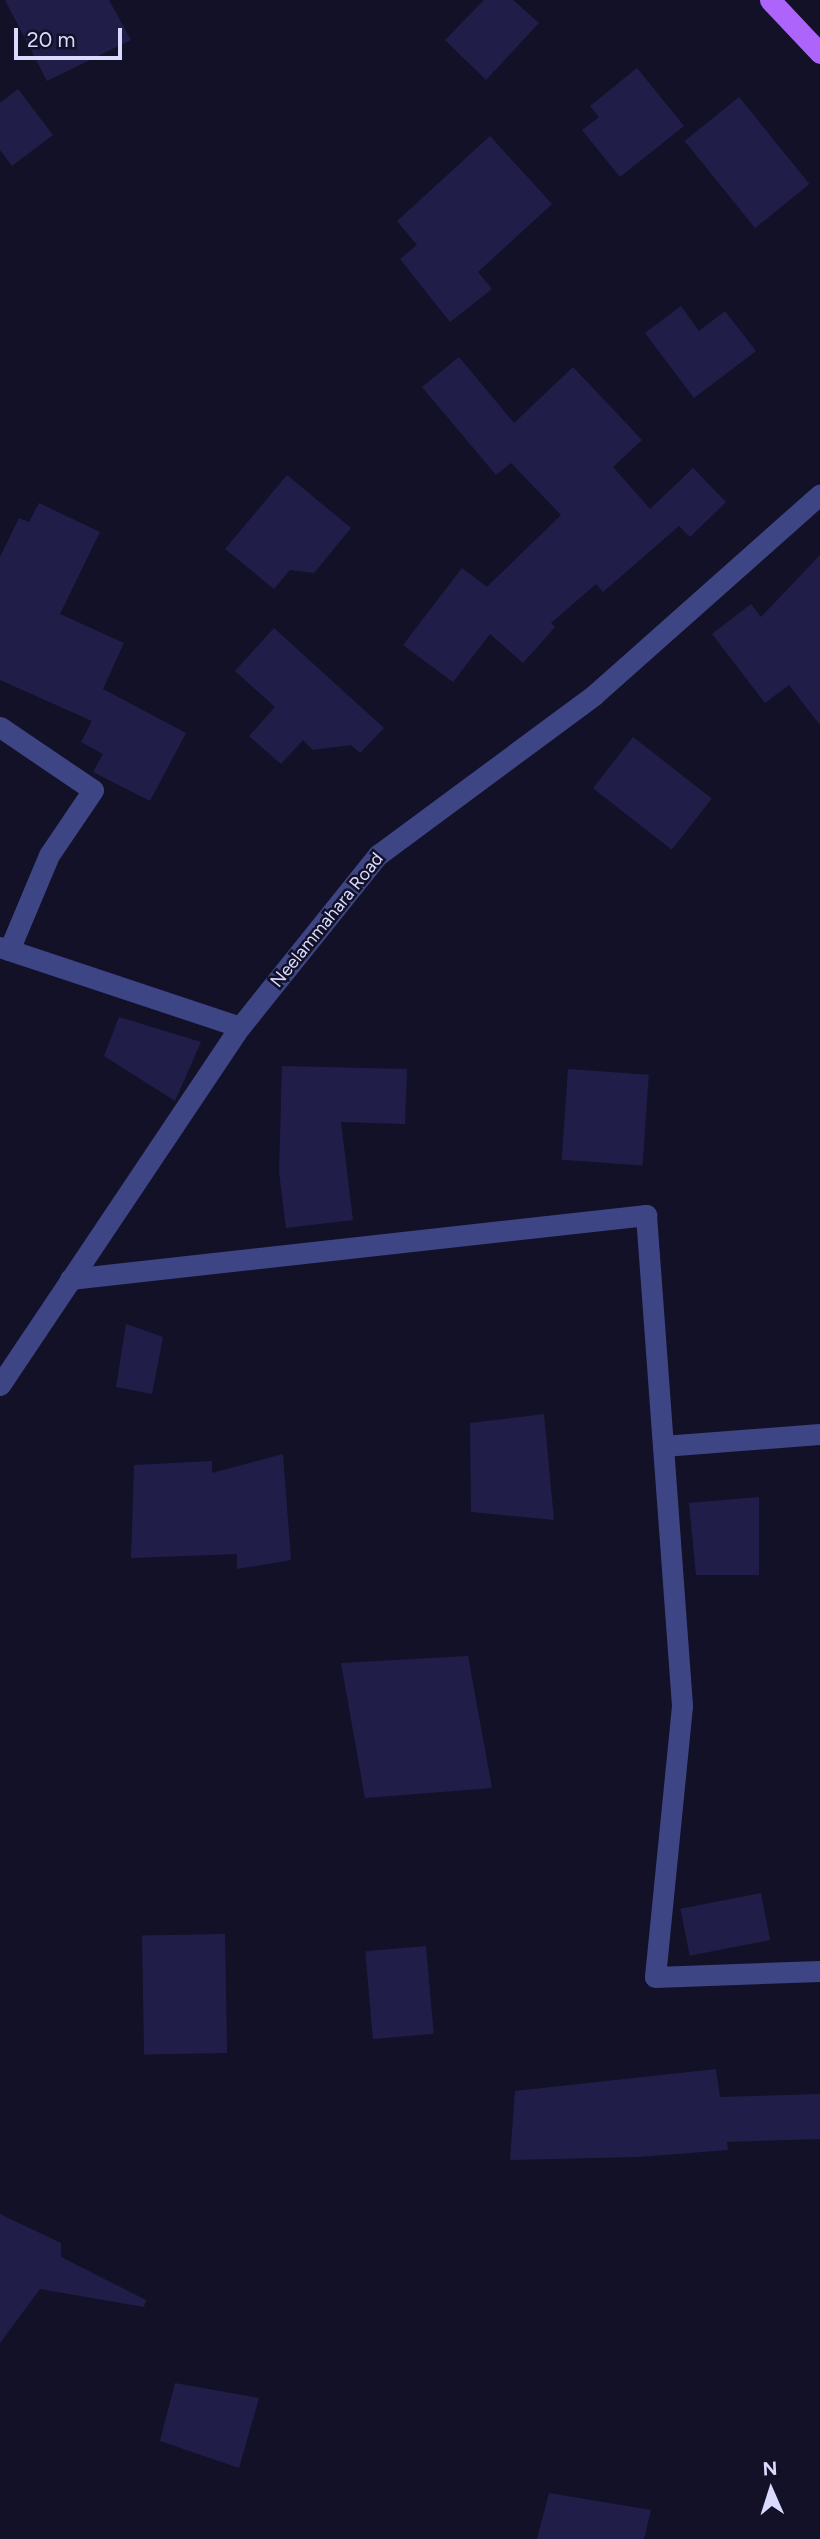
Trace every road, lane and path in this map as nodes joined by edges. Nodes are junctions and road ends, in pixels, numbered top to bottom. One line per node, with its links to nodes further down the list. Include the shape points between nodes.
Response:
1 (770, 0): 2 (main road)
2 (820, 53)
3 (820, 494): 6 (street, Neelammahara Road, via 594,695 378,855)
4 (0, 727): 5 (street, via 93,790 49,855)
5 (5, 949): 6 (street)
6 (240, 1027): 7 (street, Neelammahara Road)
7 (70, 1279): 8 (street, Neelammahara Road); 10 (street, via 646,1215)
8 (1, 1380)
9 (820, 1434): 10 (street)
10 (663, 1446): 11 (street, via 682,1706 655,1976)
11 (820, 1970)

